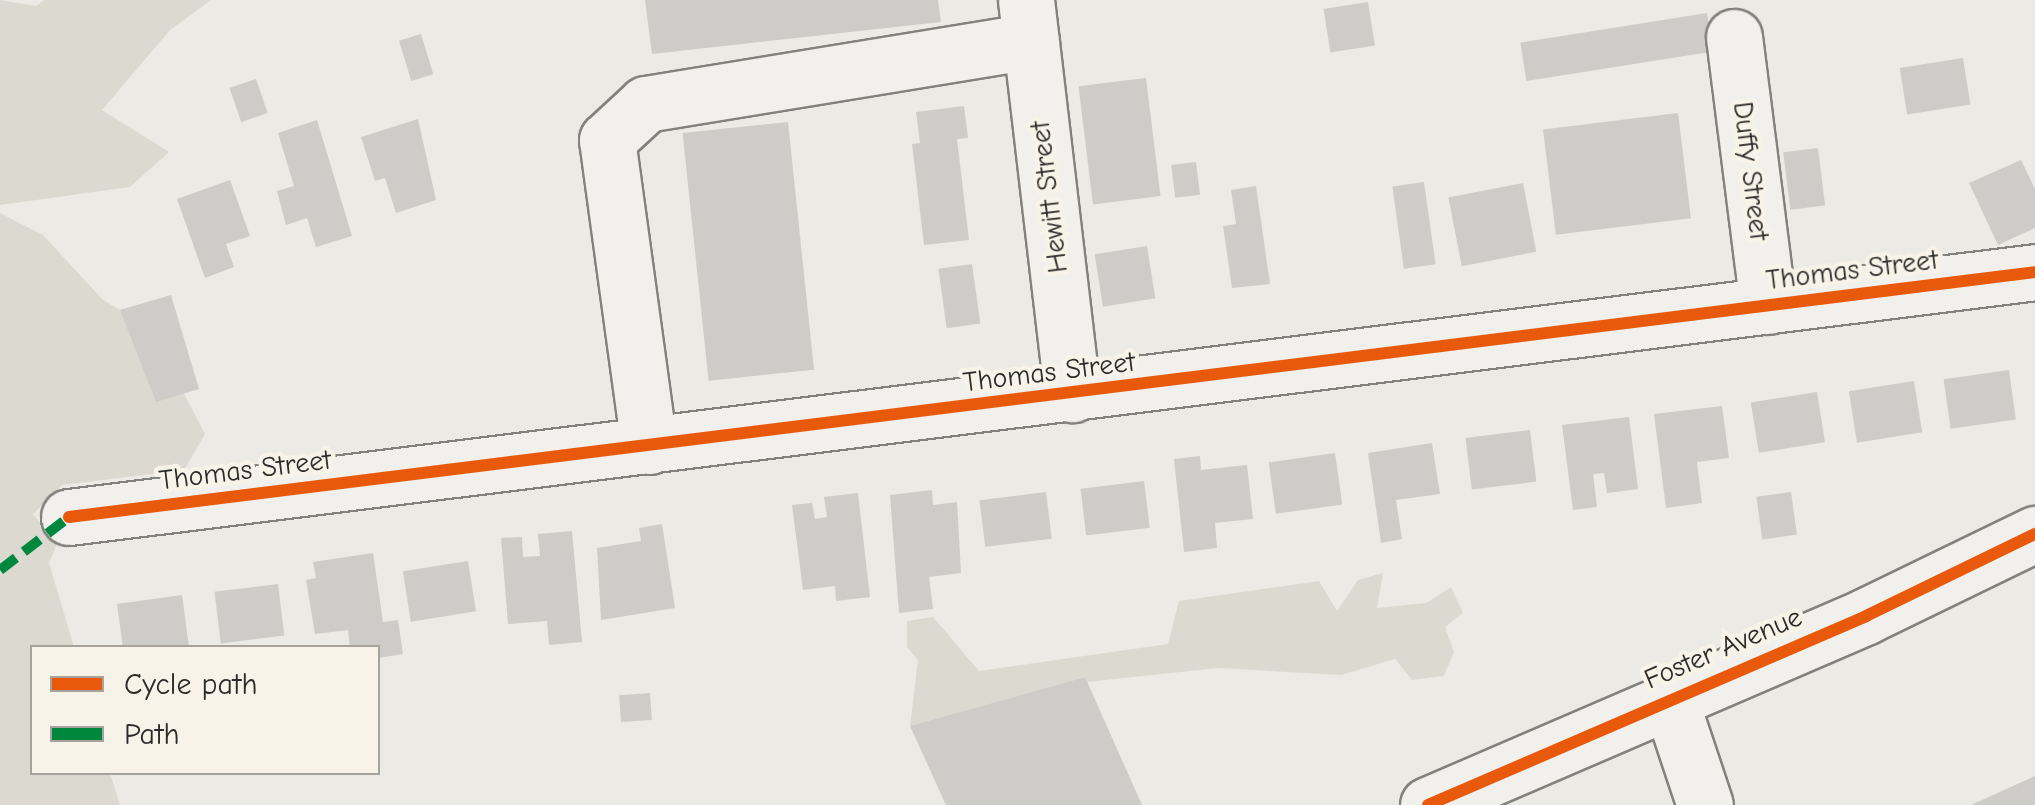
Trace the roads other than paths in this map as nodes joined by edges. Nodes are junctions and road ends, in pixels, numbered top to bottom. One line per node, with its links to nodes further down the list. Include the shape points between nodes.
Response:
1 (1028, 21): 5 (street, Hewitt Street); 6 (street, via 646,104 606,140)
2 (1734, 37): 4 (street, Duffy Street)
3 (2035, 272): 4 (street, Thomas Street)
4 (1768, 306): 5 (street, Thomas Street)
5 (1072, 394): 6 (street, Thomas Street)
6 (649, 446): 7 (street, Thomas Street)
7 (69, 517)
8 (2035, 534): 9 (street, Foster Avenue, via 1866,616)
9 (1669, 697): 10 (street, Foster Avenue); 12 (street)
10 (1526, 785): 11 (street, Foster Avenue)
11 (1428, 805)
12 (1705, 805)

